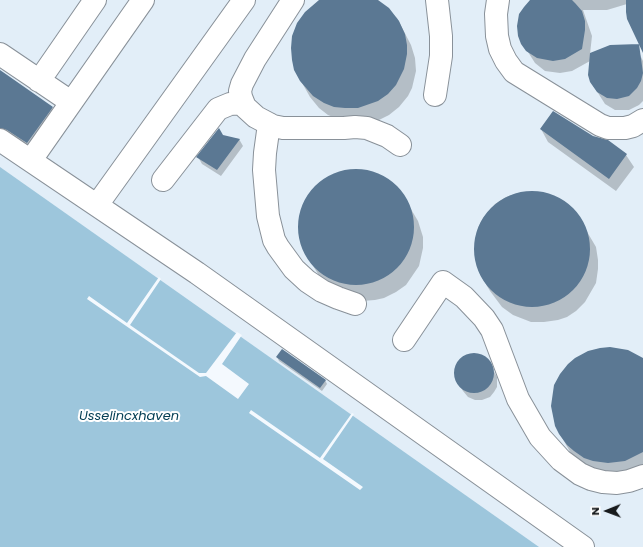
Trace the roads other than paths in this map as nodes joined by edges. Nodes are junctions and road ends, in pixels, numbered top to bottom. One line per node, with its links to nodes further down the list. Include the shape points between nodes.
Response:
1 (96, 0): 8 (lane)
2 (143, 0): 10 (lane)
3 (244, 0): 18 (lane)
4 (293, 0): 11 (lane, via 242,84 240,91)
5 (437, 0): 9 (lane, via 441,56)
6 (498, 0): 12 (lane, via 497,36 500,49 514,72 608,128 625,128)
7 (0, 54): 8 (lane)
8 (39, 81): 10 (lane)
9 (435, 96)
10 (71, 102): 16 (lane)
11 (243, 103): 13 (lane, via 256,117); 17 (lane, via 224,106 214,114)
12 (643, 120)
13 (269, 124): 15 (lane, via 283,128 367,128 387,136); 19 (lane, via 264,170 268,216 274,240 294,269 307,281 322,291)
14 (0, 140): 16 (lane)
15 (400, 145)
16 (31, 160): 18 (lane)
17 (163, 180)
18 (97, 205): 22 (lane, via 197,272)
19 (355, 304)
20 (404, 340): 21 (lane, via 443,282 464,297 492,330 518,399 540,437 561,460 580,474 603,482 630,481)
21 (643, 476)
22 (583, 547)

